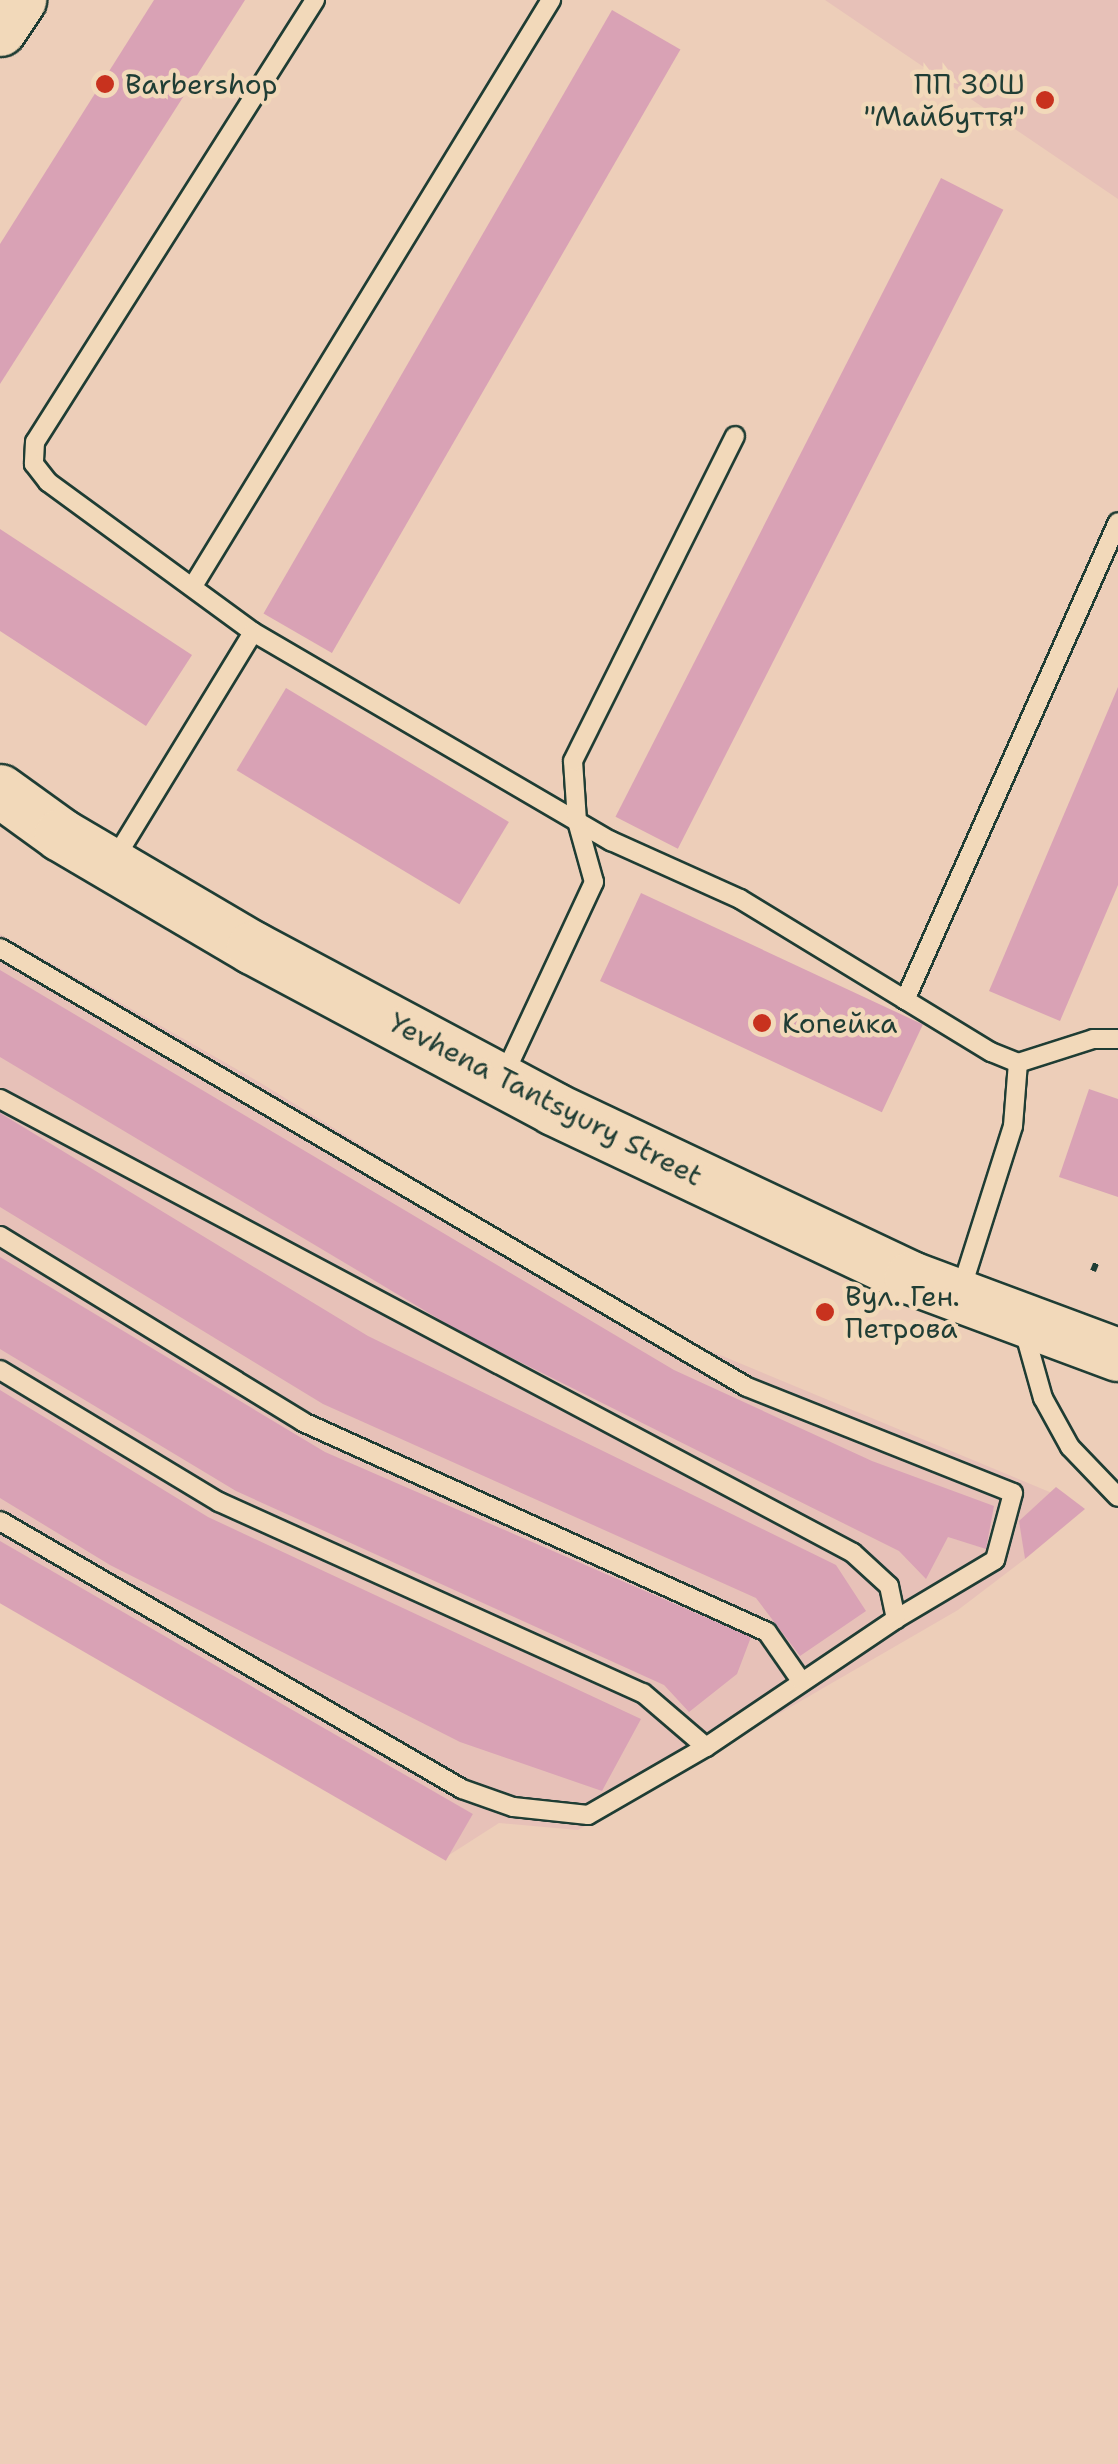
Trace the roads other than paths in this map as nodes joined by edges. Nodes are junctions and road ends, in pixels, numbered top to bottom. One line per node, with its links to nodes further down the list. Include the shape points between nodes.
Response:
1 (20, 0): 4 (street)
2 (315, 0): 7 (lane, via 35,442 34,464 48,482)
3 (551, 0): 7 (lane)
4 (0, 30)
5 (735, 436): 10 (lane, via 573,761)
6 (1118, 522): 13 (lane)
7 (193, 586): 8 (lane)
8 (253, 632): 10 (lane); 11 (lane)
9 (0, 791): 11 (street, Yevhena Tantsyury Street)
10 (576, 821): 13 (lane, via 740,899); 16 (lane, via 594,882)
11 (112, 865): 16 (street, Yevhena Tantsyury Street)
12 (0, 948): 25 (lane, via 747,1387 1013,1493 995,1560)
13 (905, 1000): 15 (lane)
14 (1118, 1039): 15 (lane, via 1092,1039)
15 (1018, 1063): 19 (lane, via 1013,1126)
16 (501, 1080): 19 (street, Yevhena Tantsyury Street)
17 (0, 1099): 25 (lane, via 853,1552 889,1586)
18 (0, 1236): 26 (lane, via 303,1422 767,1632)
19 (959, 1296): 20 (street, Yevhena Tantsyury Street)
20 (1021, 1319): 21 (street, Yevhena Tantsyury Street); 23 (lane, via 1042,1398 1070,1447)
21 (1118, 1354)
22 (0, 1370): 27 (lane, via 220,1502 643,1694)
23 (1118, 1497)
24 (0, 1521): 27 (lane, via 462,1789 513,1808 588,1815)
25 (896, 1619): 26 (lane)
26 (802, 1681): 27 (lane)
27 (706, 1747)

